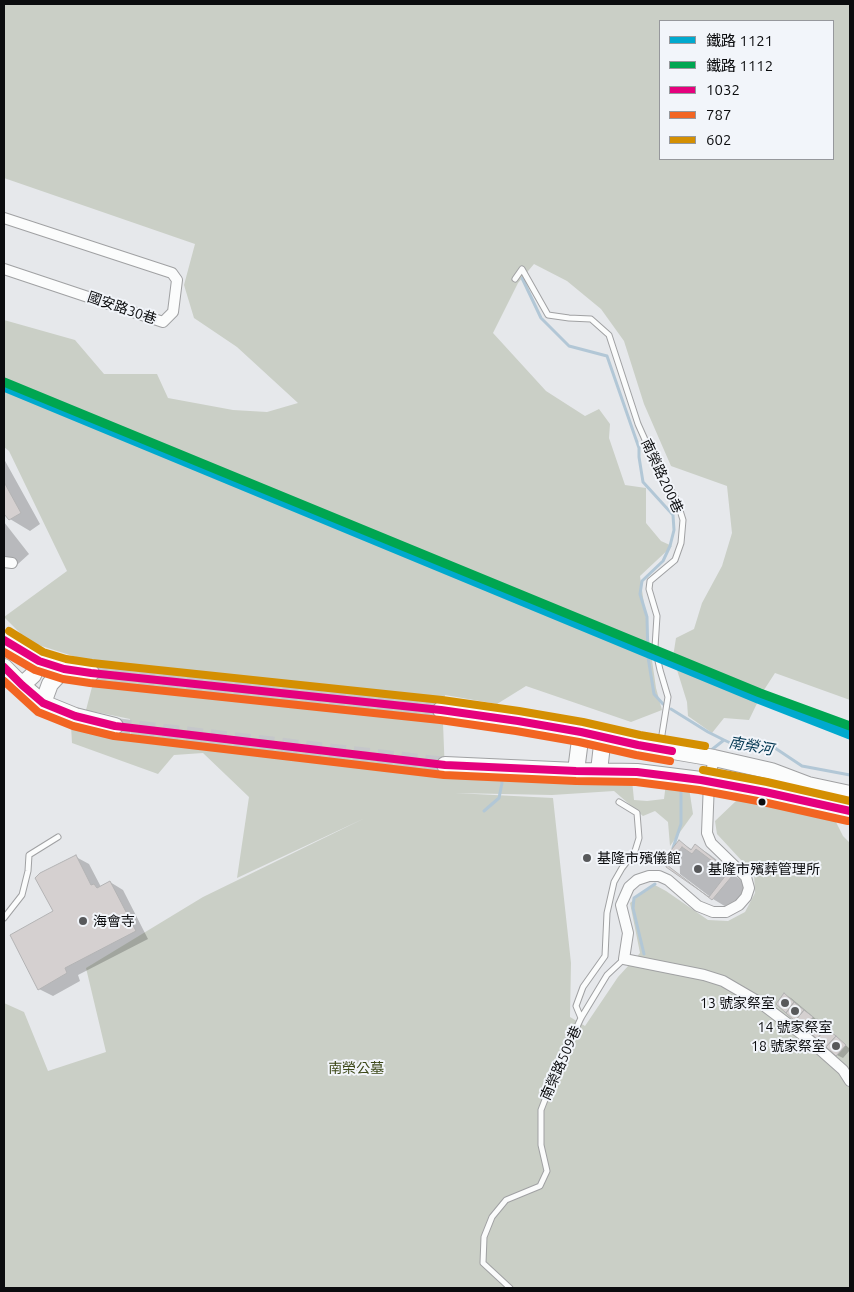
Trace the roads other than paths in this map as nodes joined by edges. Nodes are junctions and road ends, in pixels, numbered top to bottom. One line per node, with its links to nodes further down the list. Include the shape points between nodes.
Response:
1 (4, 218): 2 (street, 國安路30巷, via 172,273 177,280 173,312 163,322)
2 (4, 269)
3 (515, 279): 15 (lane, 南榮路200巷, via 523,271 548,315 591,319 609,335 638,424 659,471 676,498 683,520 681,543 675,560 650,581 649,589 657,616 655,648 668,697)
4 (4, 640): 5 (main road)
5 (39, 661): 7 (main road); 9 (main road, via 33,675)
6 (4, 667): 9 (main road)
7 (64, 669): 8 (main road); 10 (main road, via 50,684)
8 (91, 673)
9 (22, 685): 10 (main road)
10 (43, 704): 12 (main road)
11 (441, 710): 13 (main road)
12 (115, 726)
13 (581, 732): 14 (main road); 18 (main road)
14 (603, 736): 15 (main road); 19 (main road)
15 (660, 750): 16 (main road)
16 (714, 758): 20 (street); 21 (main road)
17 (445, 765): 18 (main road)
18 (576, 771): 19 (main road)
19 (599, 771): 20 (main road, via 637,772)
20 (709, 782): 23 (main road); 26 (street, via 707,833 711,843 746,877 749,888 746,897 726,912 713,912 698,906 659,876 637,880 621,905 628,933)
21 (850, 794)
22 (619, 802): 27 (lane, via 637,813 639,838 635,851 614,882 607,913 605,956 583,987 576,1006)
23 (850, 811)
24 (58, 837): 25 (lane, via 30,854 22,895)
25 (4, 918)
26 (624, 959): 27 (lane, 南榮路509巷, via 607,975); 28 (street, via 723,981 759,1002 808,1039 843,1070)
27 (581, 1018): 29 (lane, 南榮路509巷, via 541,1110 541,1145 548,1171 540,1186 506,1200 492,1217 484,1237 483,1262)
28 (850, 1081)
29 (510, 1288)

